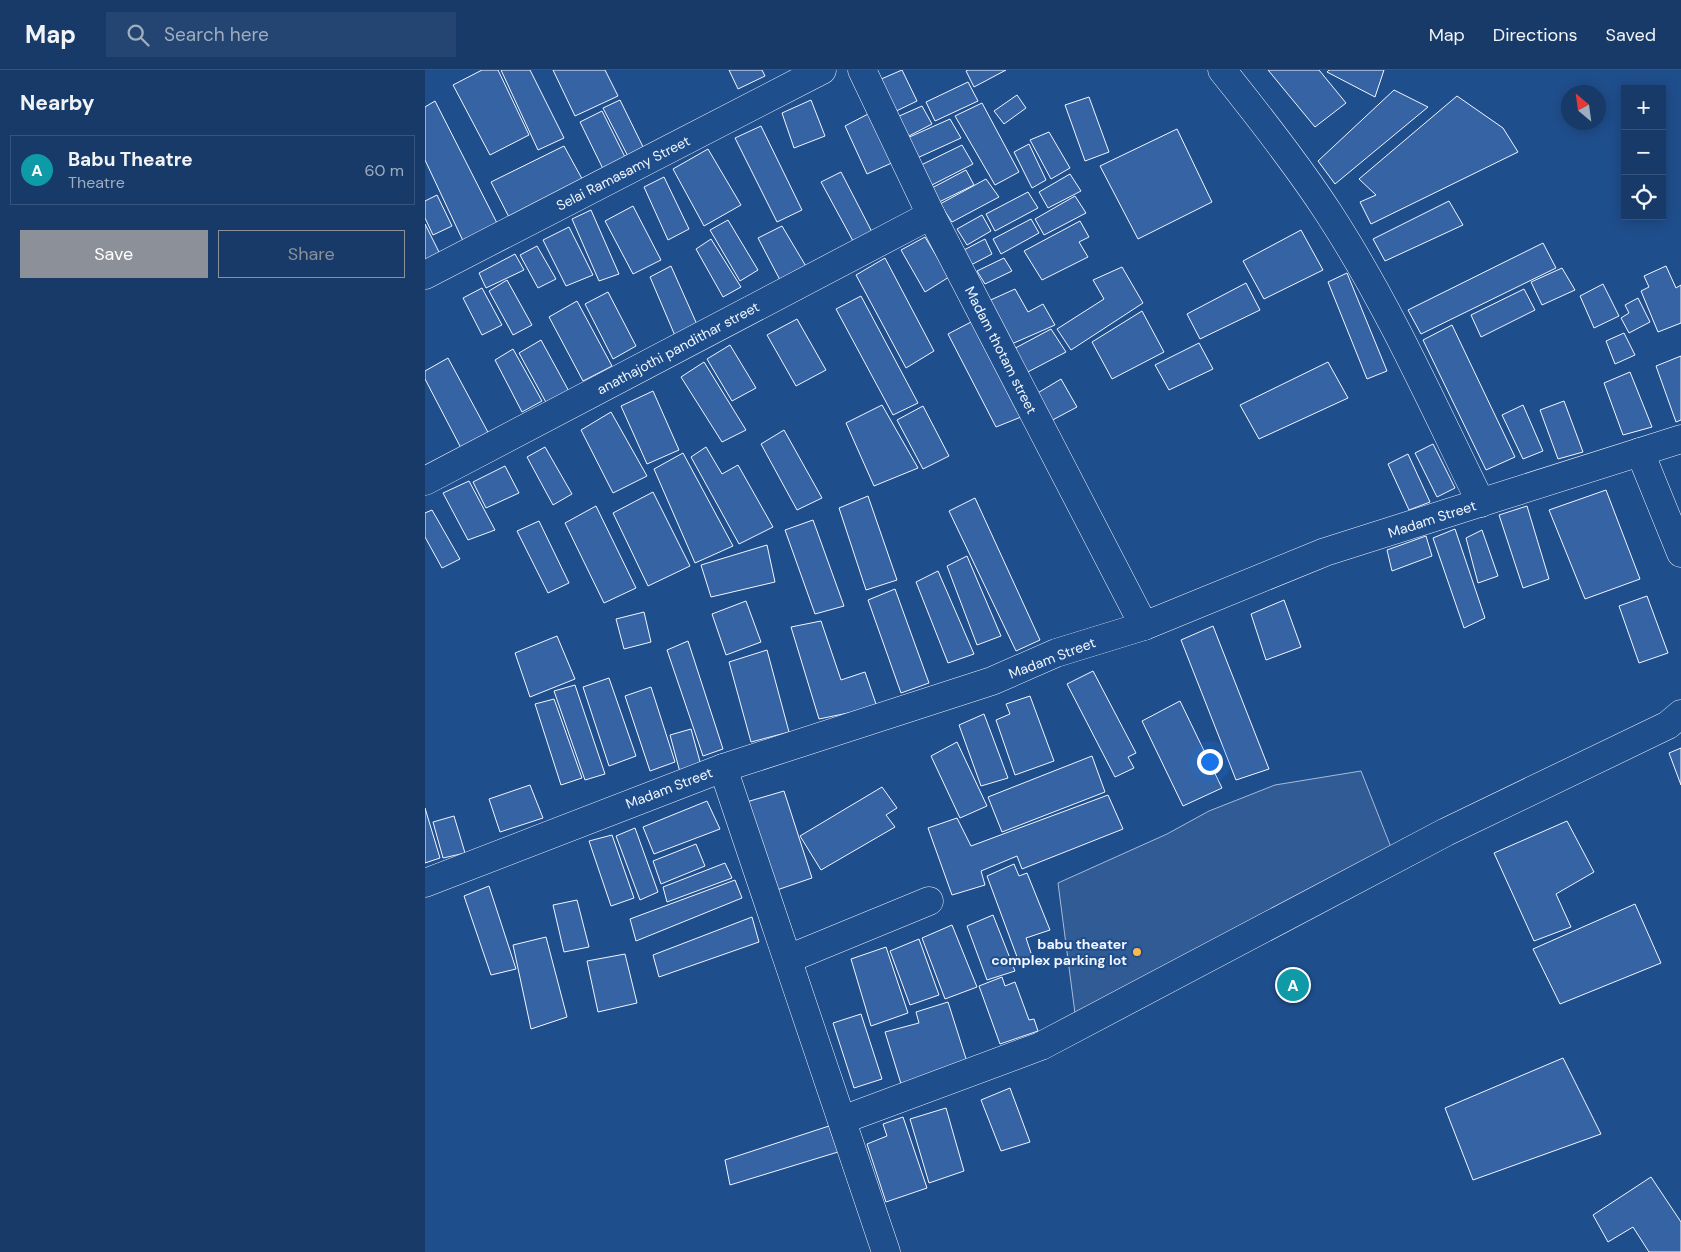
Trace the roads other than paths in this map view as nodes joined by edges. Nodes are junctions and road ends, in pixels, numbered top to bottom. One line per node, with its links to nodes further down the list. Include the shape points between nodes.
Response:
1 (822, 70): 5 (street, Selai Ramasamy Street)
2 (1221, 70): 9 (street, via 1328,212 1391,320)
3 (863, 71): 4 (street, Madam thotam street)
4 (931, 215): 8 (street, anathajothi pandithar street); 11 (street, Madam thotam street)
5 (425, 276)
6 (1681, 439): 7 (street, Madam Street)
7 (1640, 452): 9 (street, Madam Street); 10 (street)
8 (425, 481)
9 (1481, 503): 11 (street, Madam Street, via 1325,552)
10 (1681, 553)
11 (1144, 626): 13 (street, Madam Street, via 1056,653 993,681)
12 (1681, 714): 17 (street, via 1668,725 1446,832 1041,1046)
13 (723, 768): 14 (street, Madam Street); 16 (street)
14 (425, 883)
15 (929, 901): 16 (street)
16 (788, 959): 17 (street)
17 (842, 1120): 18 (street)
18 (886, 1252)

